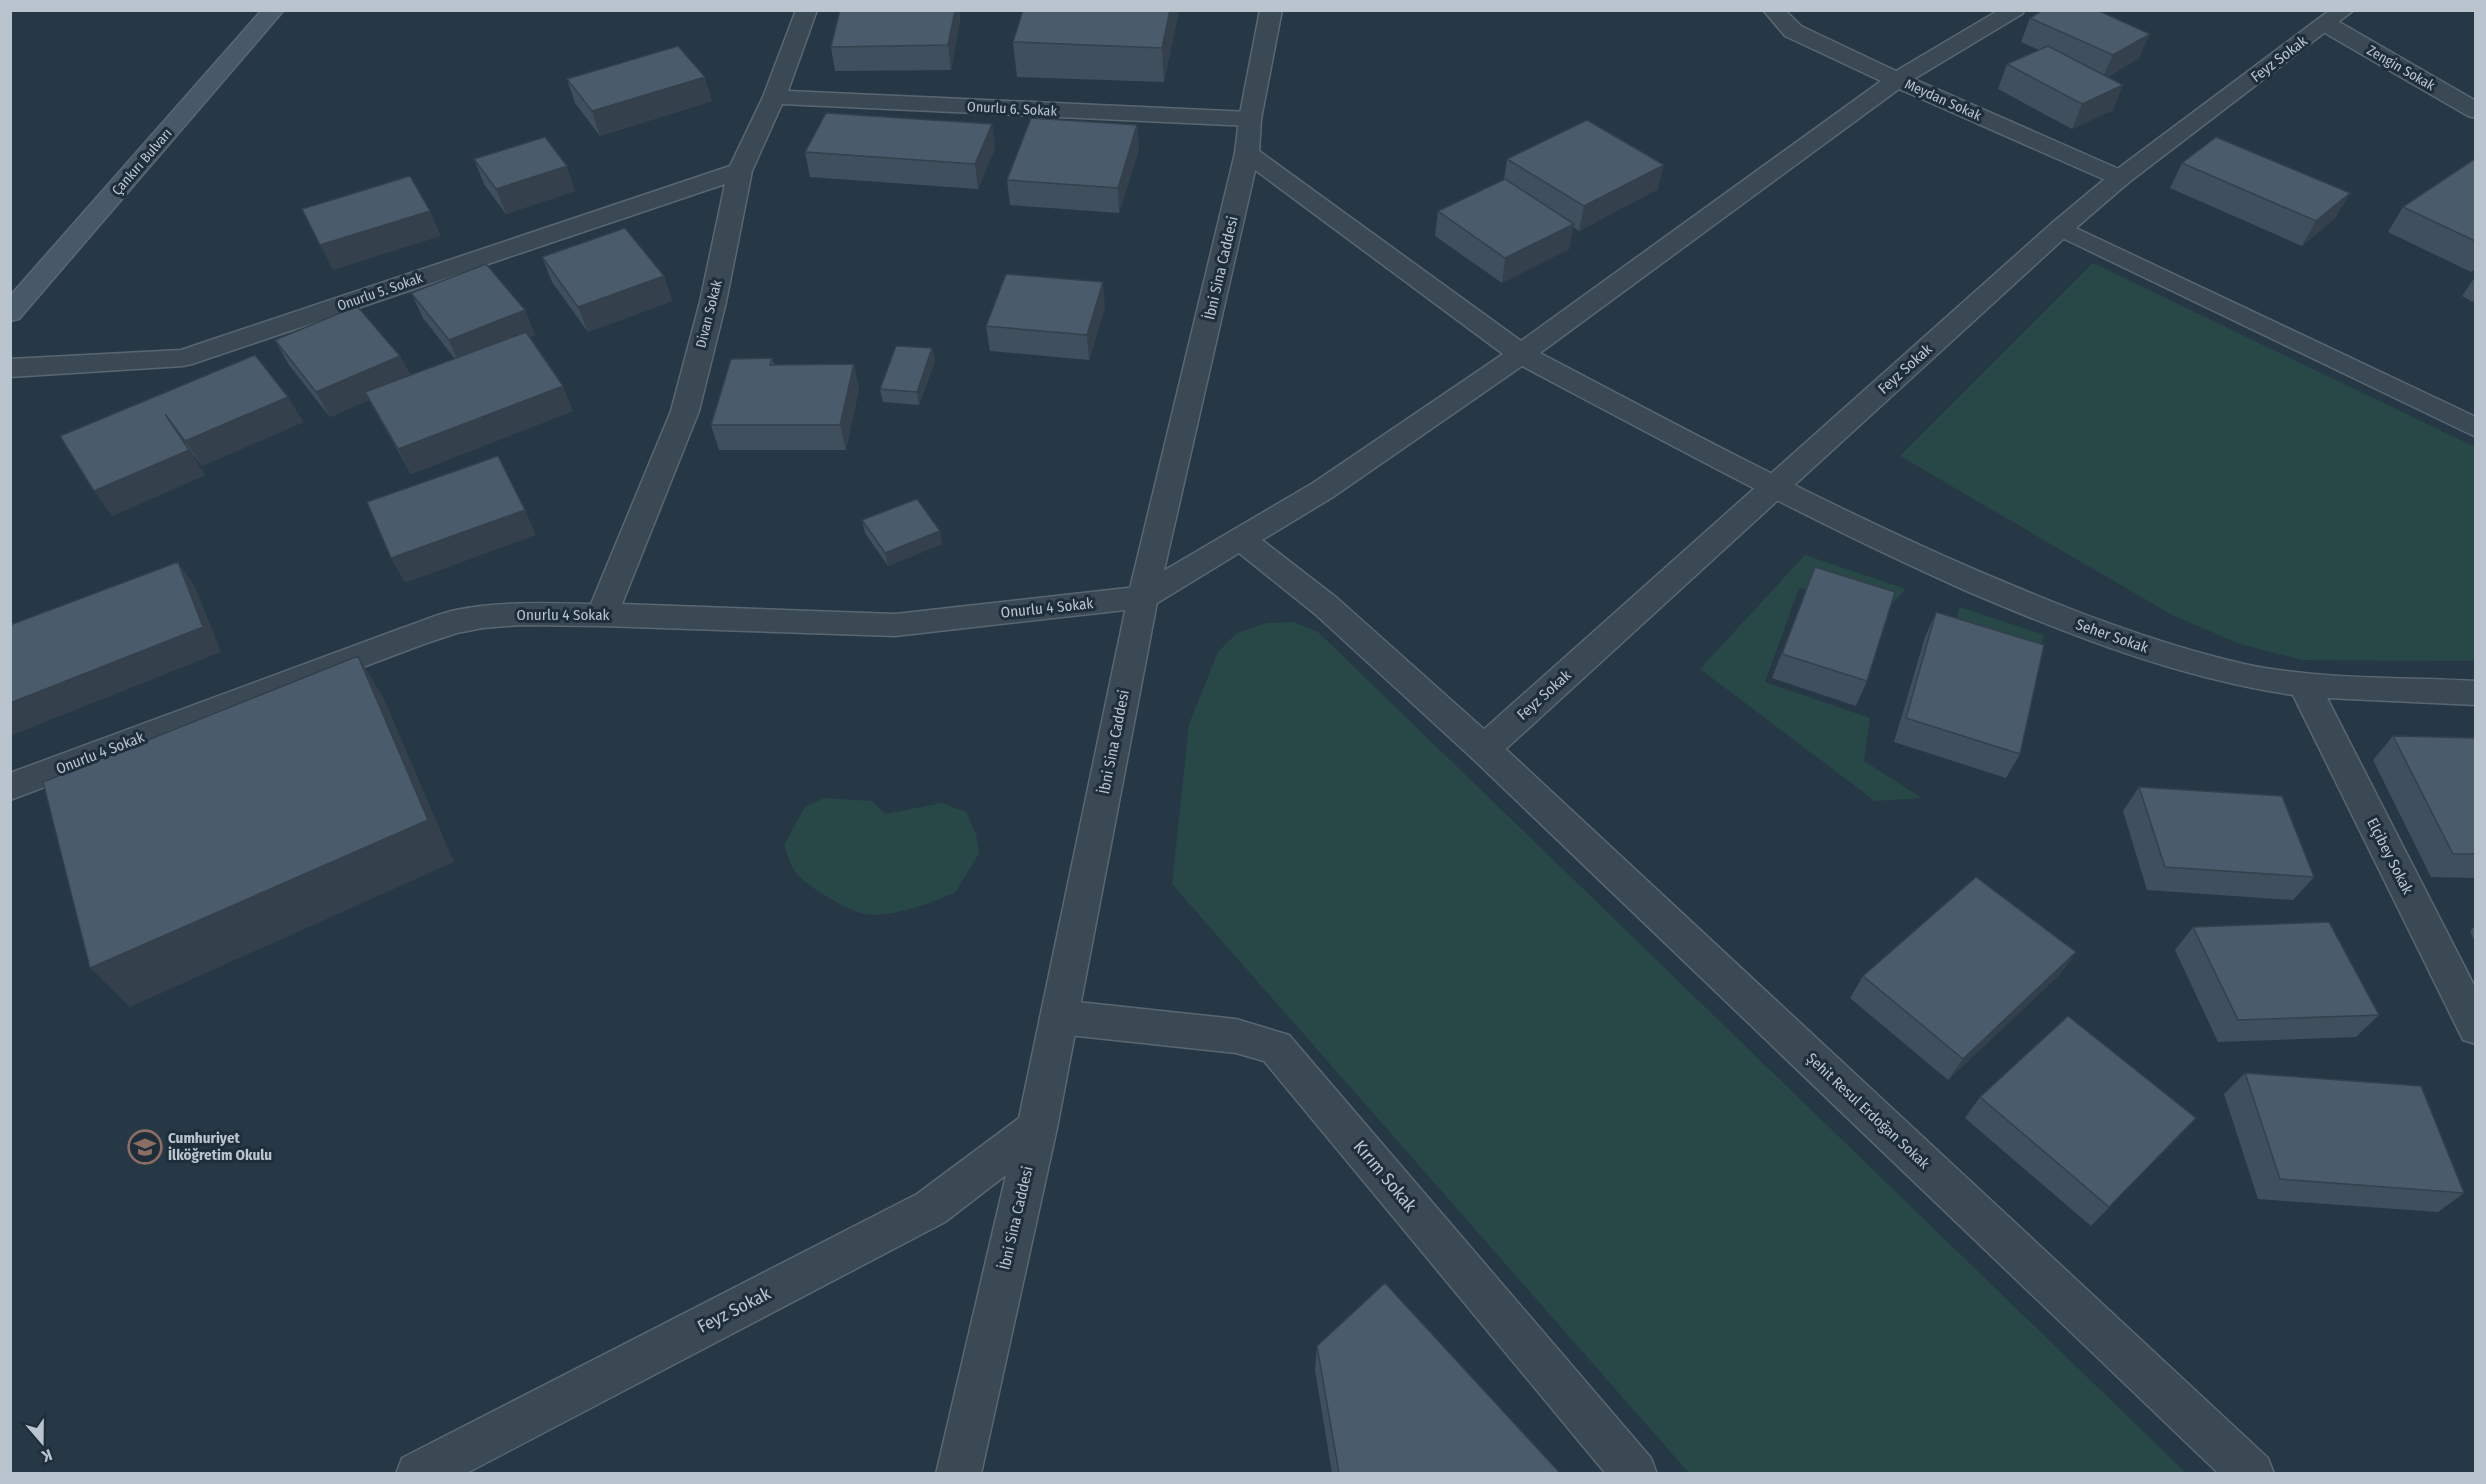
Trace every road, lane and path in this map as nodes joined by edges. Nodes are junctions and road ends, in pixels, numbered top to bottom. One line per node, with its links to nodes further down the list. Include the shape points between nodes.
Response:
1 (274, 10): 15 (main road, Çankırı Bulvarı)
2 (807, 10): 8 (street, Divan Sokak)
3 (1271, 10): 10 (street, İbni Sina Caddesi)
4 (1773, 10): 7 (street, Meydan Sokak, via 1793,31)
5 (2015, 10): 7 (street)
6 (2339, 14): 9 (street, Zengin Sokak); 13 (street, Feyz Sokak)
7 (1898, 80): 13 (street, Meydan Sokak); 16 (street)
8 (774, 97): 10 (street, Onurlu 6. Sokak); 12 (street, Divan Sokak)
9 (2475, 111)
10 (1250, 119): 11 (street, İbni Sina Caddesi)
11 (1247, 153): 16 (street, Seher Sokak); 21 (street, İbni Sina Caddesi)
12 (740, 171): 17 (street, Onurlu 5. Sokak, via 183,358); 22 (street, Divan Sokak, via 685,411)
13 (2120, 178): 14 (street, Feyz Sokak)
14 (2061, 228): 18 (street); 19 (street, Feyz Sokak)
15 (10, 313)
16 (1521, 354): 19 (street, Seher Sokak); 20 (street, via 1323,490)
17 (10, 368)
18 (2475, 428)
19 (1774, 488): 23 (street, Seher Sokak, via 1902,550 2116,639 2245,676); 25 (street, Feyz Sokak)
20 (1241, 539): 21 (street); 25 (street, Şehit Resul Erdoğan Sokak, via 1326,606)
21 (1143, 597): 22 (street, Onurlu 4 Sokak, via 895,624); 27 (street, İbni Sina Caddesi)
22 (602, 615): 26 (street, Onurlu 4 Sokak, via 520,614 454,622)
23 (2304, 685): 24 (street, Seher Sokak); 28 (street, Elçibey Sokak)
24 (2475, 693)
25 (1484, 749): 33 (street, Şehit Resul Erdoğan Sokak)
26 (10, 788)
27 (1059, 1017): 29 (street, İbni Sina Caddesi); 32 (street, Kırım Sokak, via 1236,1036 1276,1047)
28 (2475, 1028)
29 (1037, 1128): 30 (street, Feyz Sokak, via 931,1208); 31 (street, İbni Sina Caddesi)
30 (418, 1473)
31 (958, 1473)
32 (1635, 1473)
33 (2252, 1473)

